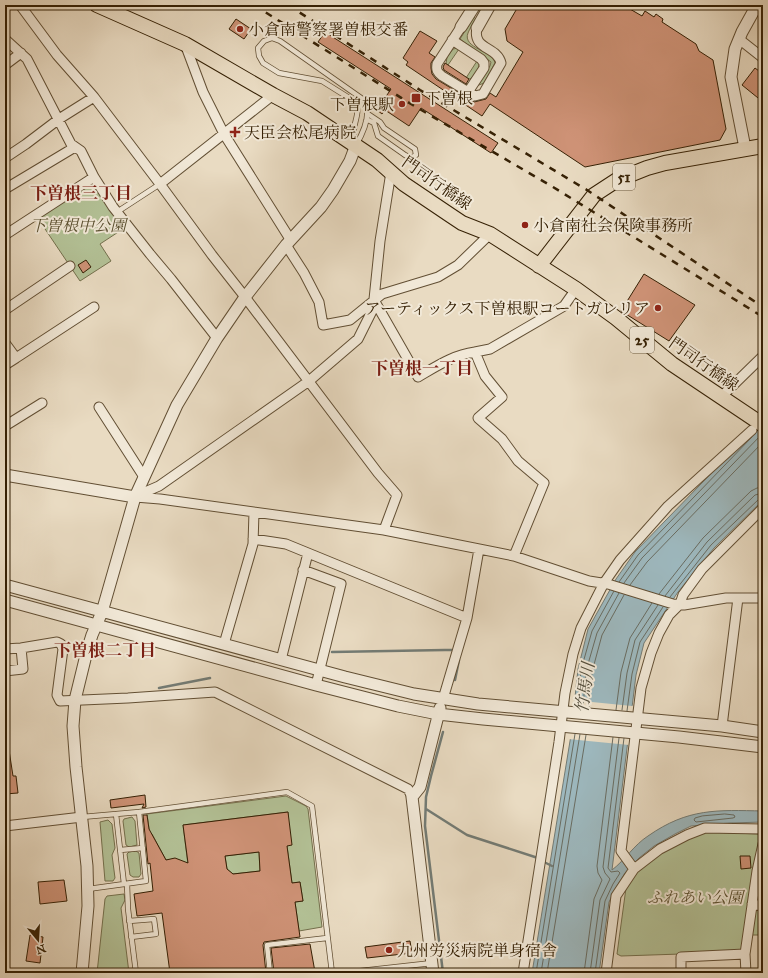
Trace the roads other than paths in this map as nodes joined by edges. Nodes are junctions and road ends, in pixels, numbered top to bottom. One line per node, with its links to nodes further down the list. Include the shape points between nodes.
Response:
1 (20, 5): 17 (street, via 57,55)
2 (97, 5): 11 (main road, 門司行橋線 / 25)
3 (475, 5): 6 (street)
4 (490, 5): 7 (street)
5 (757, 5): 9 (street)
6 (461, 27): 10 (street)
7 (477, 28): 15 (street, via 478,42 498,56 501,62 482,94 475,96)
8 (5, 39): 12 (street)
9 (739, 39): 13 (street); 27 (street, via 731,77)
10 (452, 40): 15 (street, via 436,69 442,76); 15 (street, via 484,63 484,68)
11 (185, 44): 16 (main road, 門司行橋線 / 25); 23 (street, via 203,92)
12 (21, 53): 14 (street); 19 (street, via 27,59)
13 (763, 58)
14 (5, 65)
15 (468, 92)
16 (273, 95): 23 (street); 24 (main road, 門司行橋線 / 25, via 307,113)
17 (94, 97): 19 (street); 31 (street)
18 (368, 114): 20 (lane); 21 (lane); 24 (lane, via 367,104 361,97 280,41 272,38 261,44 258,52 260,60 275,72 322,81 354,101 358,112 353,131)
19 (59, 119): 26 (street); 28 (street)
20 (366, 121): 22 (lane, via 374,123); 24 (lane)
21 (384, 128): 22 (lane); 22 (lane, via 415,149 416,155 411,158 405,156 378,136)
22 (376, 131)
23 (224, 134): 31 (street); 36 (street)
24 (356, 145): 29 (main road, 門司行橋線 / 25); 36 (street, via 333,190 321,207)
25 (763, 146): 27 (main road, 51)
26 (75, 147): 30 (street, via 81,151); 32 (street)
27 (745, 148): 38 (main road, 51, via 647,168 611,183 594,195)
28 (5, 158)
29 (391, 172): 34 (main road, 門司行橋線 / 25, via 404,184 450,215); 41 (street)
30 (94, 177): 33 (street); 35 (street)
31 (160, 184): 33 (lane); 40 (street)
32 (5, 189)
33 (117, 212): 44 (street)
34 (490, 234): 38 (main road, 門司行橋線 / 25); 41 (street, via 458,265 438,276 382,294)
35 (5, 235)
36 (288, 242): 40 (street); 41 (street, via 319,302 323,325 350,320)
37 (70, 266): 43 (street)
38 (539, 266): 39 (main road, 門司行橋線 / 25)
39 (576, 290): 46 (street, via 564,306 490,349); 51 (main road, 門司行橋線 / 25, via 616,318 672,364)
40 (245, 297): 44 (street); 50 (street)
41 (374, 300): 46 (street, via 418,377 448,359); 50 (street, via 373,309 358,339)
42 (94, 307): 48 (street)
43 (5, 310)
44 (217, 338): 57 (street, via 177,405)
45 (5, 343): 48 (street)
46 (475, 352): 65 (street, via 485,376 502,397 478,418 502,439 518,461 544,483)
47 (763, 356): 51 (street)
48 (16, 358): 49 (street)
49 (5, 365)
50 (309, 381): 58 (street, via 159,486); 61 (street, via 397,495)
51 (721, 397): 55 (main road, 門司行橋線 / 25, via 745,413)
52 (42, 403): 54 (street)
53 (99, 407): 57 (street)
54 (5, 426)
55 (758, 428): 67 (street, via 668,506 620,560)
56 (5, 475): 58 (street)
57 (144, 477): 58 (street)
58 (135, 497): 60 (street); 73 (street)
59 (763, 508): 72 (street, via 702,569)
60 (254, 512): 61 (street); 62 (street)
61 (384, 530): 63 (street)
62 (253, 540): 64 (street, via 286,544); 76 (street)
63 (479, 549): 65 (street); 74 (street)
64 (308, 553): 66 (street); 74 (street)
65 (514, 556): 67 (street, via 589,581)
66 (303, 570): 79 (street); 81 (street, via 341,584)
67 (606, 584): 72 (street); 85 (street, via 581,628 573,654)
68 (5, 585): 73 (street)
69 (738, 598): 70 (street); 72 (street); 88 (street)
70 (763, 598)
71 (5, 600): 75 (street)
72 (676, 604): 87 (street, via 651,653)
73 (102, 612): 75 (street); 76 (street)
74 (467, 618): 84 (street)
75 (96, 625): 82 (street); 83 (street)
76 (224, 644): 79 (street)
77 (21, 648): 78 (street); 80 (street, via 23,669); 83 (street, via 57,642 61,644 63,649 58,698 60,701)
78 (5, 649)
79 (281, 660): 81 (street)
80 (5, 671)
81 (320, 671): 82 (street); 84 (street)
82 (316, 685): 86 (street)
83 (75, 700): 93 (street, via 215,692 408,789); 96 (street, via 74,743)
84 (443, 700): 85 (street); 86 (street)
85 (564, 711): 87 (street); 89 (street)
86 (438, 714): 89 (street); 93 (street, via 420,787)
87 (635, 718): 88 (street); 91 (street)
88 (722, 726): 90 (street)
89 (562, 727): 91 (street); 117 (street)
90 (763, 732)
91 (634, 733): 92 (street); 102 (street, via 621,851)
92 (763, 747)
93 (412, 797): 111 (street)
94 (138, 812): 95 (lane); 100 (lane); 109 (lane, via 287,792 312,806)
95 (116, 814): 96 (lane); 101 (lane)
96 (82, 818): 97 (street); 104 (street)
97 (5, 826)
98 (763, 829): 102 (street, via 705,828 660,849)
99 (763, 844): 105 (street)
100 (142, 848): 101 (lane); 103 (lane, via 146,881)
101 (120, 850): 103 (lane)
102 (634, 869): 118 (street, via 616,896)
103 (126, 884): 104 (lane); 107 (lane)
104 (87, 889): 112 (street, via 88,906)
105 (752, 904): 106 (street); 110 (street)
106 (763, 906)
107 (129, 921): 108 (lane); 108 (lane, via 154,919 156,934)
108 (131, 937): 113 (lane)
109 (327, 938): 114 (lane, via 267,945); 115 (lane)
110 (745, 954): 119 (street, via 681,957); 120 (street)
111 (432, 968): 116 (lane)
112 (82, 973)
113 (136, 973)
114 (270, 973)
115 (332, 973)
116 (342, 973)
117 (523, 973)
118 (606, 973)
119 (681, 973)
120 (746, 973)

